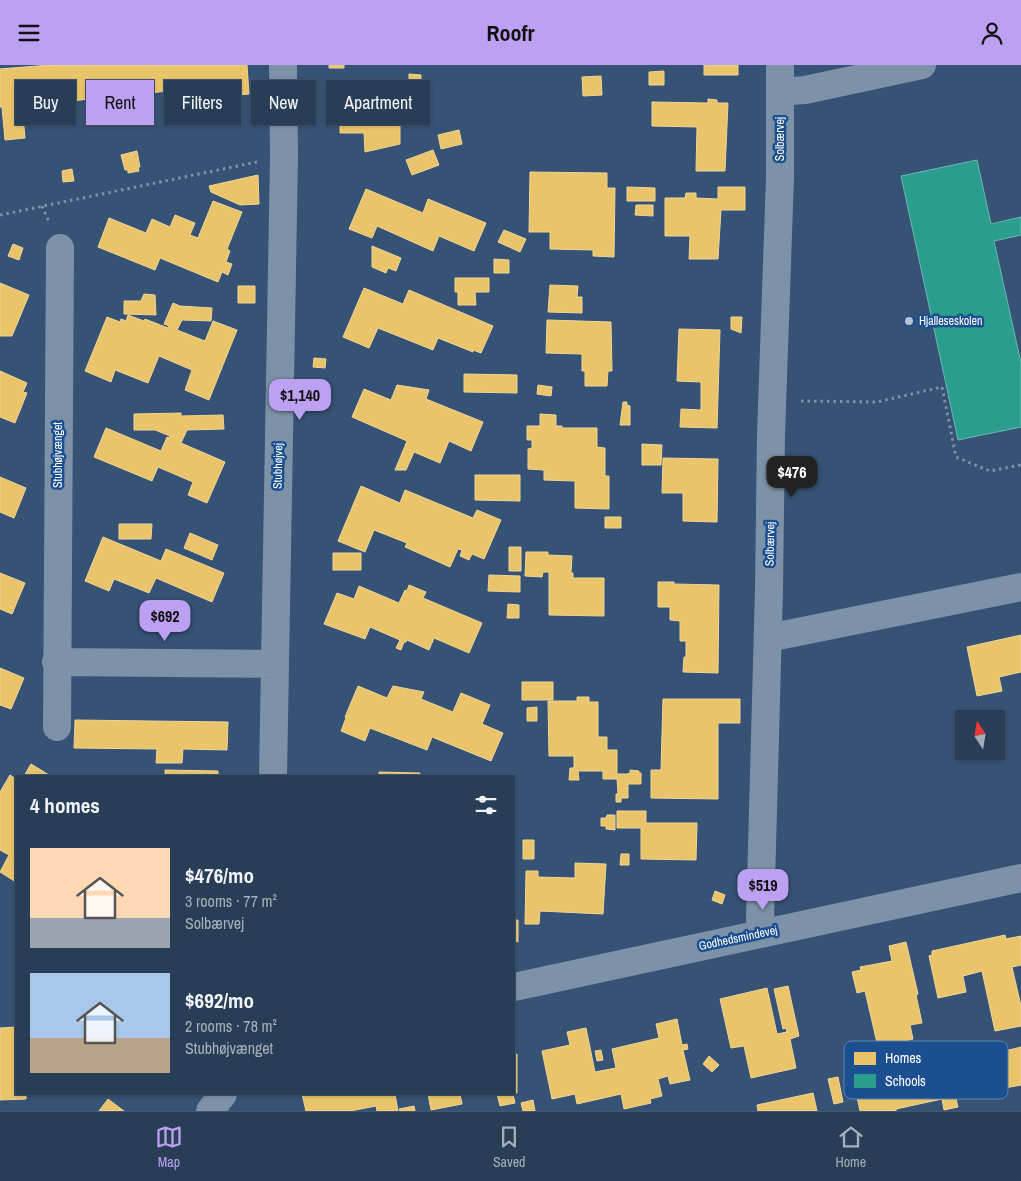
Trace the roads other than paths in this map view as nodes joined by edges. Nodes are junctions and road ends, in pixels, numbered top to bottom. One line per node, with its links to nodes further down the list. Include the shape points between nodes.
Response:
1 (283, 65): 9 (street, Stubhøjvej)
2 (780, 65): 4 (street, Solbærvej)
3 (922, 65): 4 (street, via 805,90)
4 (780, 92): 7 (street, Solbærvej)
5 (60, 248): 8 (street, Stubhøjvænget)
6 (1021, 587): 7 (street)
7 (768, 638): 13 (street, Solbærvej)
8 (56, 662): 9 (street); 10 (street, Stubhøjvænget)
9 (274, 665): 11 (street, Stubhøjvej)
10 (56, 727)
11 (273, 775)
12 (1021, 878): 13 (street, Godhedsmindevej)
13 (762, 933): 14 (street, Godhedsmindevej)
14 (515, 987)
15 (222, 1095): 16 (street)
16 (210, 1111)

